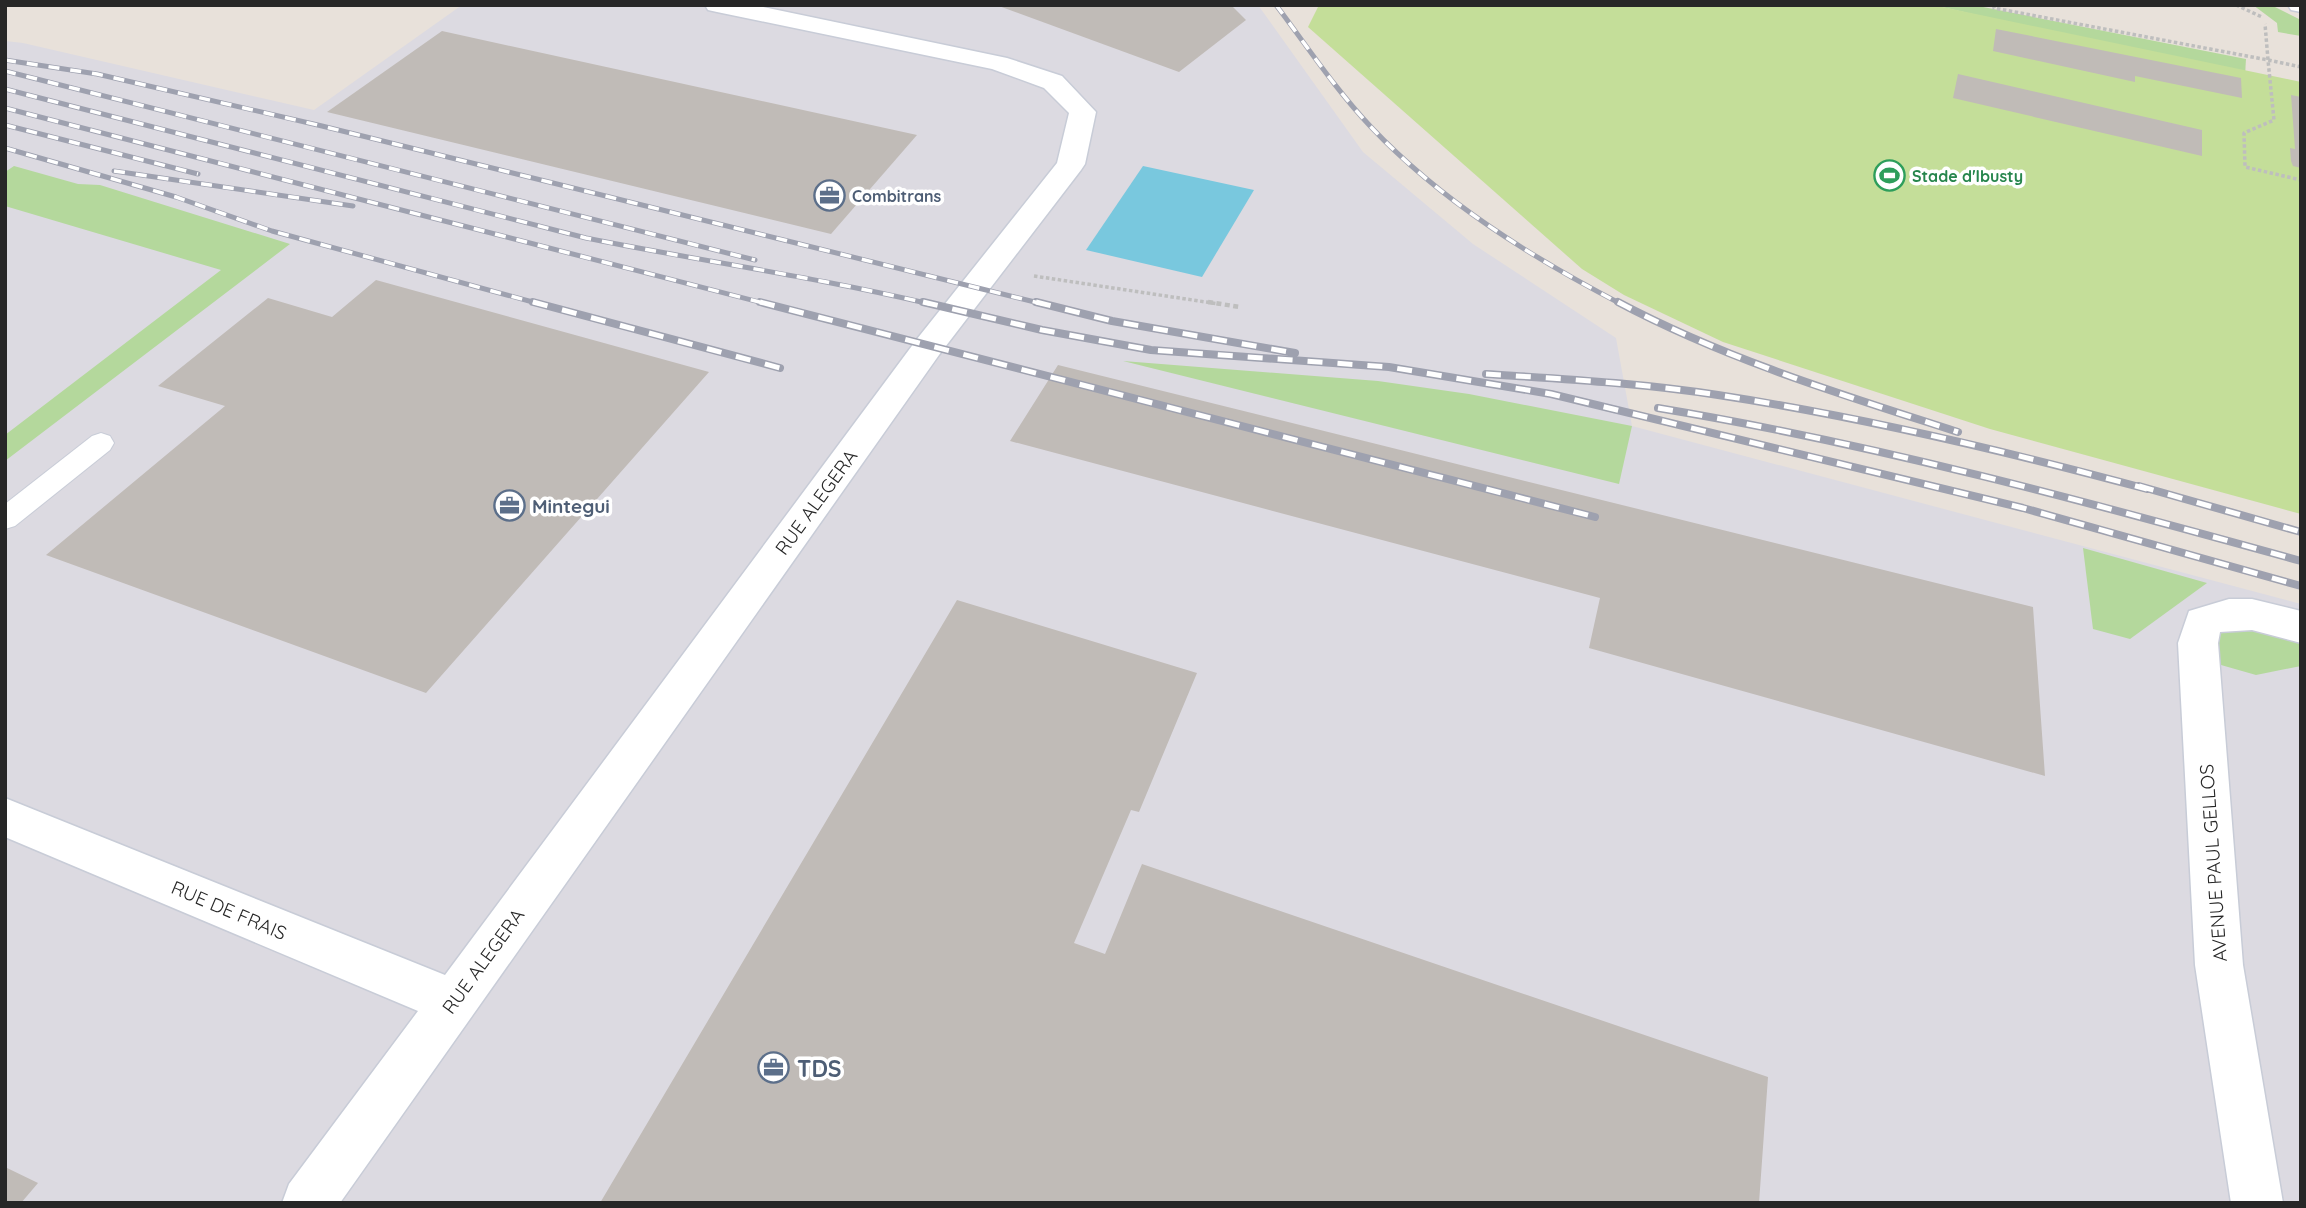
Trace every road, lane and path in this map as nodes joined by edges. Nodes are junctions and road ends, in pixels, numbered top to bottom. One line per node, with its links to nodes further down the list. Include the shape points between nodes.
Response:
1 (717, 5): 7 (street, RUE ALEGERA, via 998,63 1053,82 1083,112 1071,164)
2 (1994, 5): 4 (path)
3 (2236, 5): 4 (path, via 2265,19)
4 (2268, 60): 5 (path); 6 (path, via 2274,120 2244,132 2245,167)
5 (2301, 67)
6 (2301, 180)
7 (993, 263): 8 (path, via 1038,277); 13 (street, RUE ALEGERA)
8 (1240, 307)
9 (101, 443): 10 (lane)
10 (5, 519)
11 (2301, 627): 15 (street, AVENUE PAUL GELLOS, via 2253,614 2225,613 2203,622 2198,643 2219,965)
12 (5, 817): 13 (street, RUE DE FRAIS)
13 (453, 1002): 14 (street, RUE ALEGERA)
14 (308, 1203)
15 (2256, 1203)

